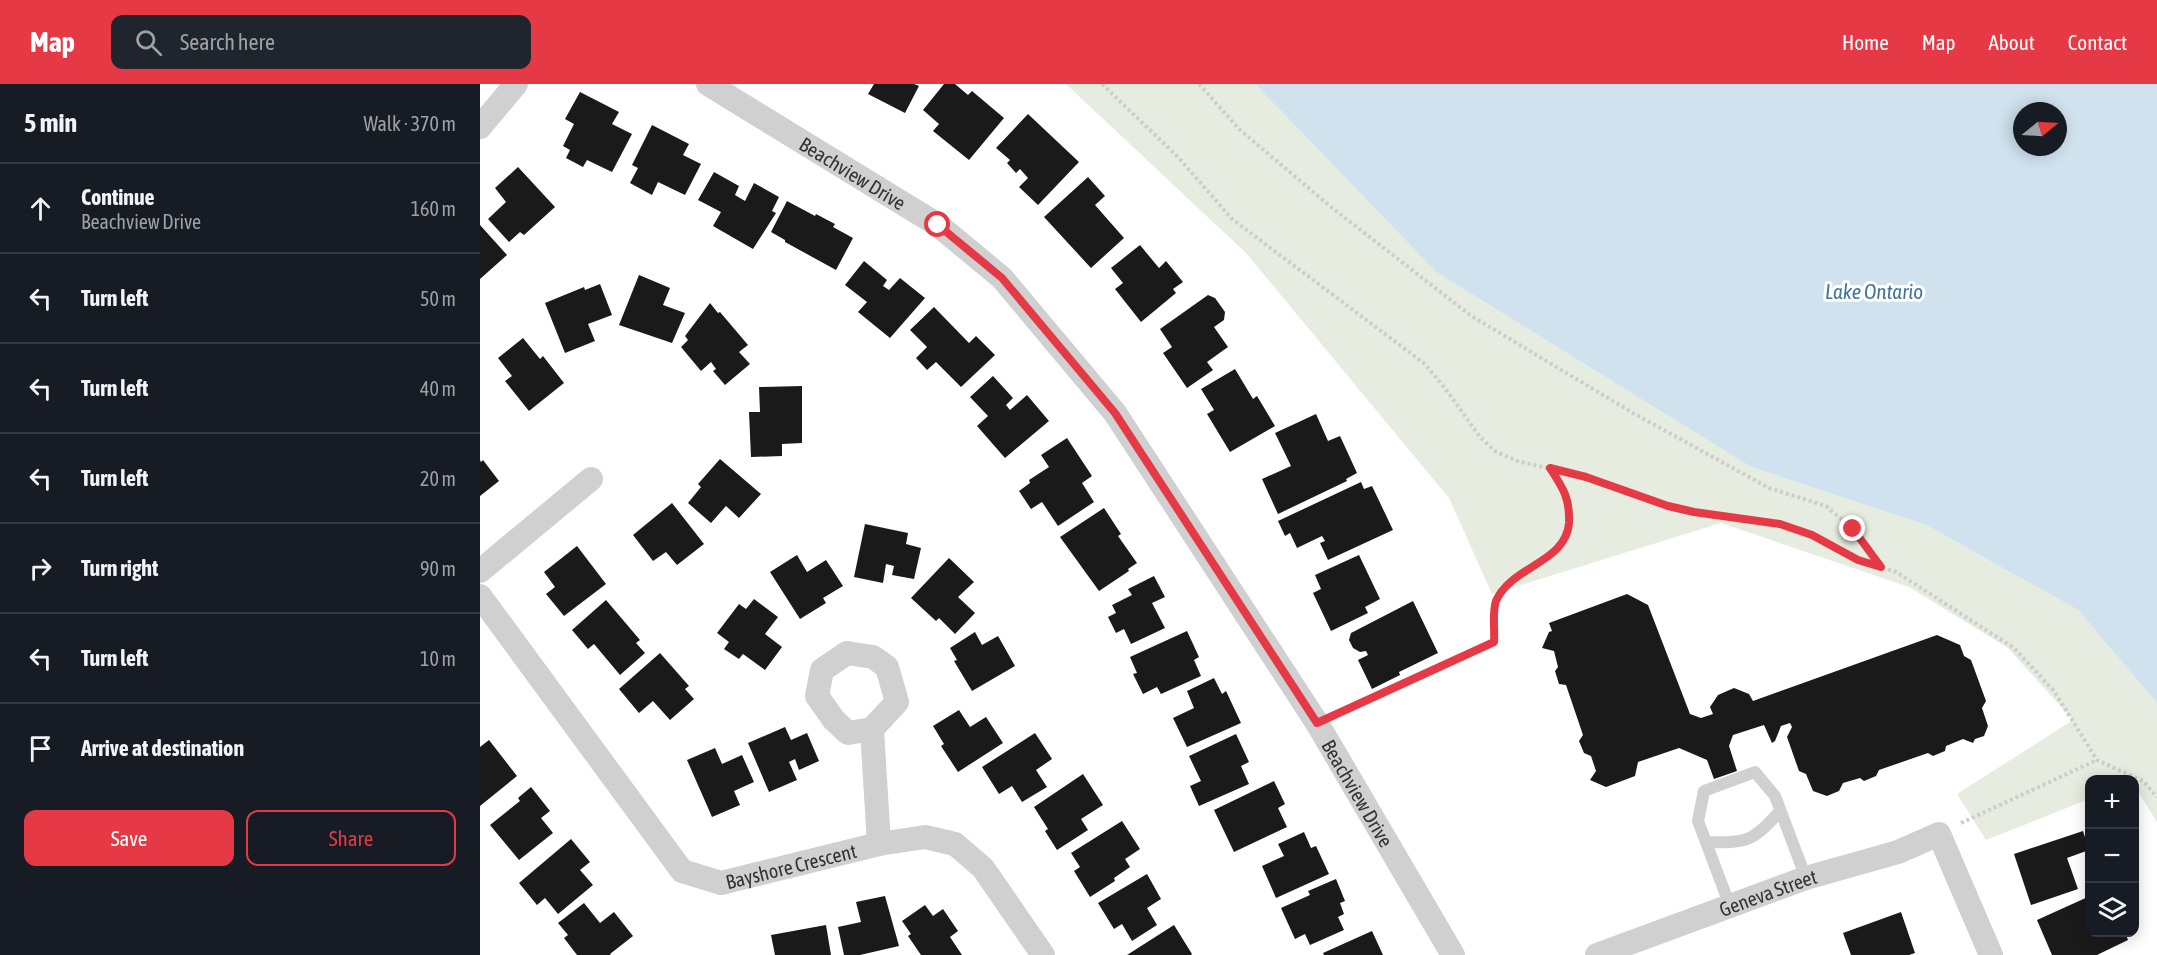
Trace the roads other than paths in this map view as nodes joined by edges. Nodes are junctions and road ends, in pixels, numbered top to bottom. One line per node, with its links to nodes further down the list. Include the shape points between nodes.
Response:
1 (516, 84): 3 (street)
2 (708, 84): 14 (street, Beachview Drive, via 938,225 1002,278 1115,413 1317,723)
3 (480, 127)
4 (591, 479): 5 (street)
5 (480, 571)
6 (480, 596): 10 (street, Bayshore Crescent, via 681,871 722,883)
7 (872, 729): 10 (street)
8 (1780, 811): 9 (lane, via 1759,834 1737,843); 9 (lane, via 1774,796 1755,772 1704,790 1698,821); 11 (lane)
9 (1706, 842): 12 (lane)
10 (879, 844): 13 (street, Bayshore Crescent, via 925,837 955,844 983,868)
11 (1806, 878): 12 (street, Geneva Street); 16 (street, Geneva Street, via 1898,852 1939,834)
12 (1730, 906): 15 (street, Geneva Street)
13 (1043, 955)
14 (1453, 955)
15 (1597, 955)
16 (1991, 955)

